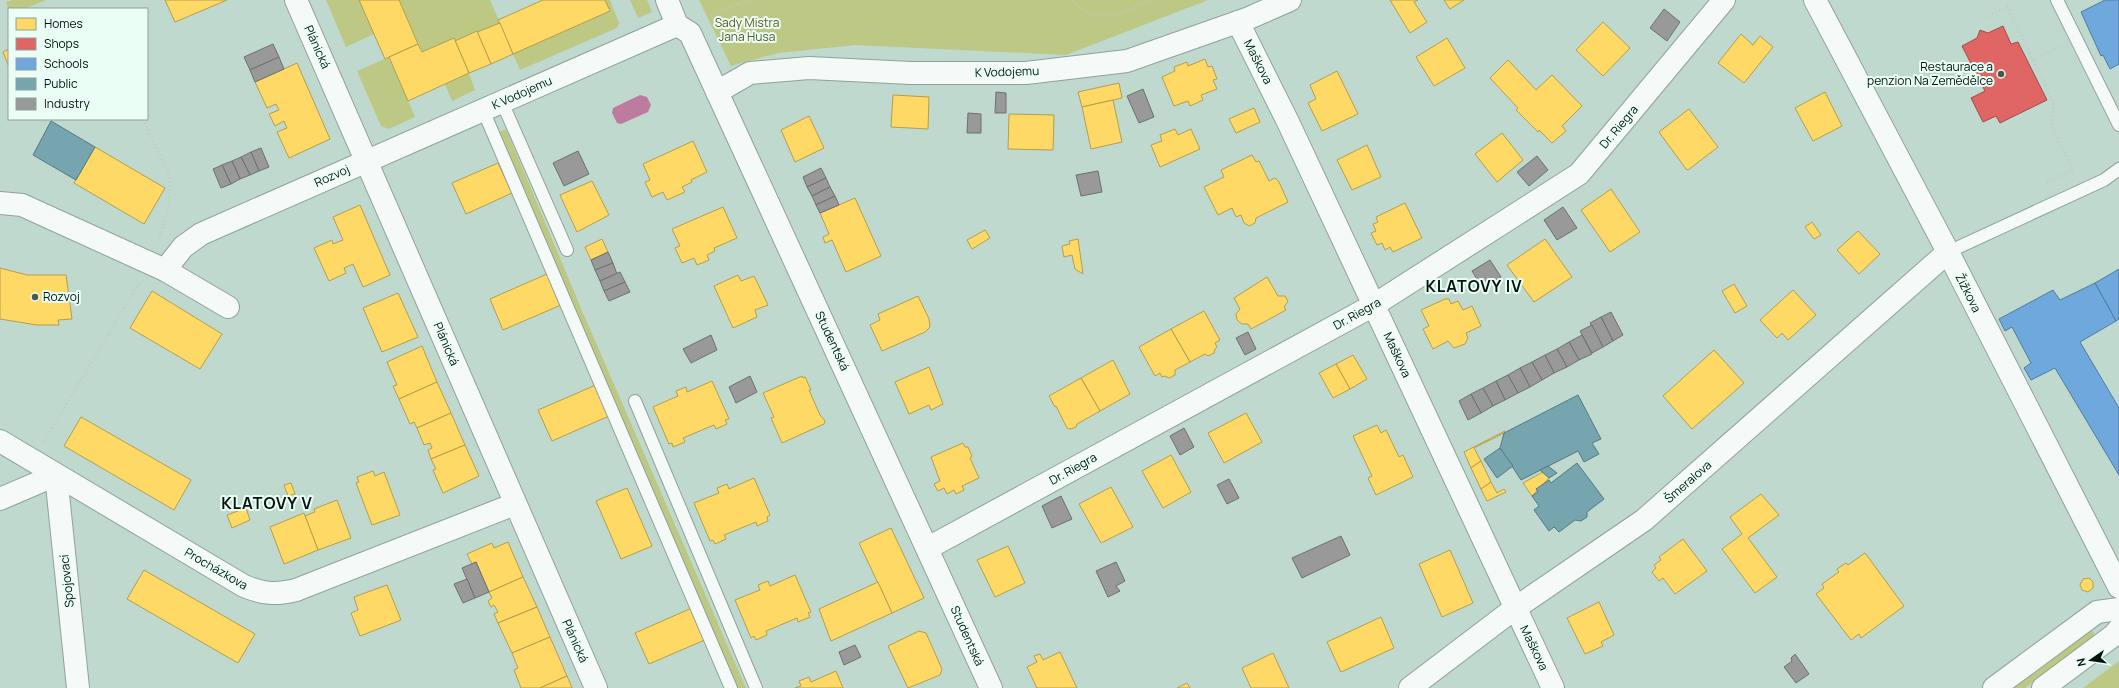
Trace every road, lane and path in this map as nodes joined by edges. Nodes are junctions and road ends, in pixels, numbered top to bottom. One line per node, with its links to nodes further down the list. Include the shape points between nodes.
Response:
1 (296, 0): 19 (street, Plánická)
2 (667, 0): 13 (street, Studentská)
3 (749, 0): 13 (path, via 722,9)
4 (1073, 0): 5 (path, via 1079,8 1098,17 1128,11)
5 (1150, 0)
6 (1290, 0): 11 (street, K Vodojemu)
7 (1724, 0): 28 (street, Dr. Riegra, via 1580,174)
8 (1815, 0): 26 (street, Žižkova)
9 (2057, 0): 12 (lane)
10 (1985, 18): 14 (path, via 2007,7)
11 (1238, 22): 15 (street, K Vodojemu, via 1127,60 1026,73 911,73 809,68 750,73); 28 (street, Maškova)
12 (2068, 22): 14 (path, via 2056,29 2063,44); 18 (lane)
13 (684, 29): 15 (street, Studentská); 16 (street, K Vodojemu)
14 (2033, 60): 21 (path, via 2054,103 2051,125 2073,170)
15 (717, 92): 36 (street, Studentská)
16 (492, 106): 19 (street, K Vodojemu); 25 (lane); 43 (lane)
17 (143, 120): 24 (path, via 170,176 170,204)
18 (2119, 125)
19 (366, 161): 27 (street, Rozvoj, via 201,234); 35 (street, Plánická)
20 (2119, 169): 26 (lane, via 2104,180)
21 (2045, 184)
22 (0, 202): 27 (street, via 22,205)
23 (167, 233): 24 (path)
24 (160, 236): 27 (path)
25 (568, 250)
26 (1948, 252): 37 (street, Žižkova); 38 (street, Šmeralova, via 1644,520)
27 (158, 267): 29 (street); 32 (path)
28 (1374, 305): 36 (street, Dr. Riegra); 38 (street, Maškova)
29 (228, 307)
30 (635, 401): 44 (lane)
31 (0, 441): 32 (street, Procházkova)
32 (33, 461): 33 (street, Procházkova)
33 (56, 474): 34 (street); 35 (street, Procházkova, via 244,586 270,594 296,590); 41 (street, Spojovací)
34 (0, 499)
35 (515, 504): 42 (street, Plánická)
36 (928, 548): 45 (street, Studentská)
37 (2119, 587)
38 (1514, 609): 46 (street, Šmeralova); 47 (street, Maškova)
39 (2119, 609): 48 (street, via 2097,612)
40 (2119, 629): 49 (street)
41 (78, 688)
42 (596, 688)
43 (731, 688)
44 (756, 688)
45 (991, 688)
46 (1410, 688)
47 (1553, 688)
48 (1994, 688)
49 (2043, 688)

